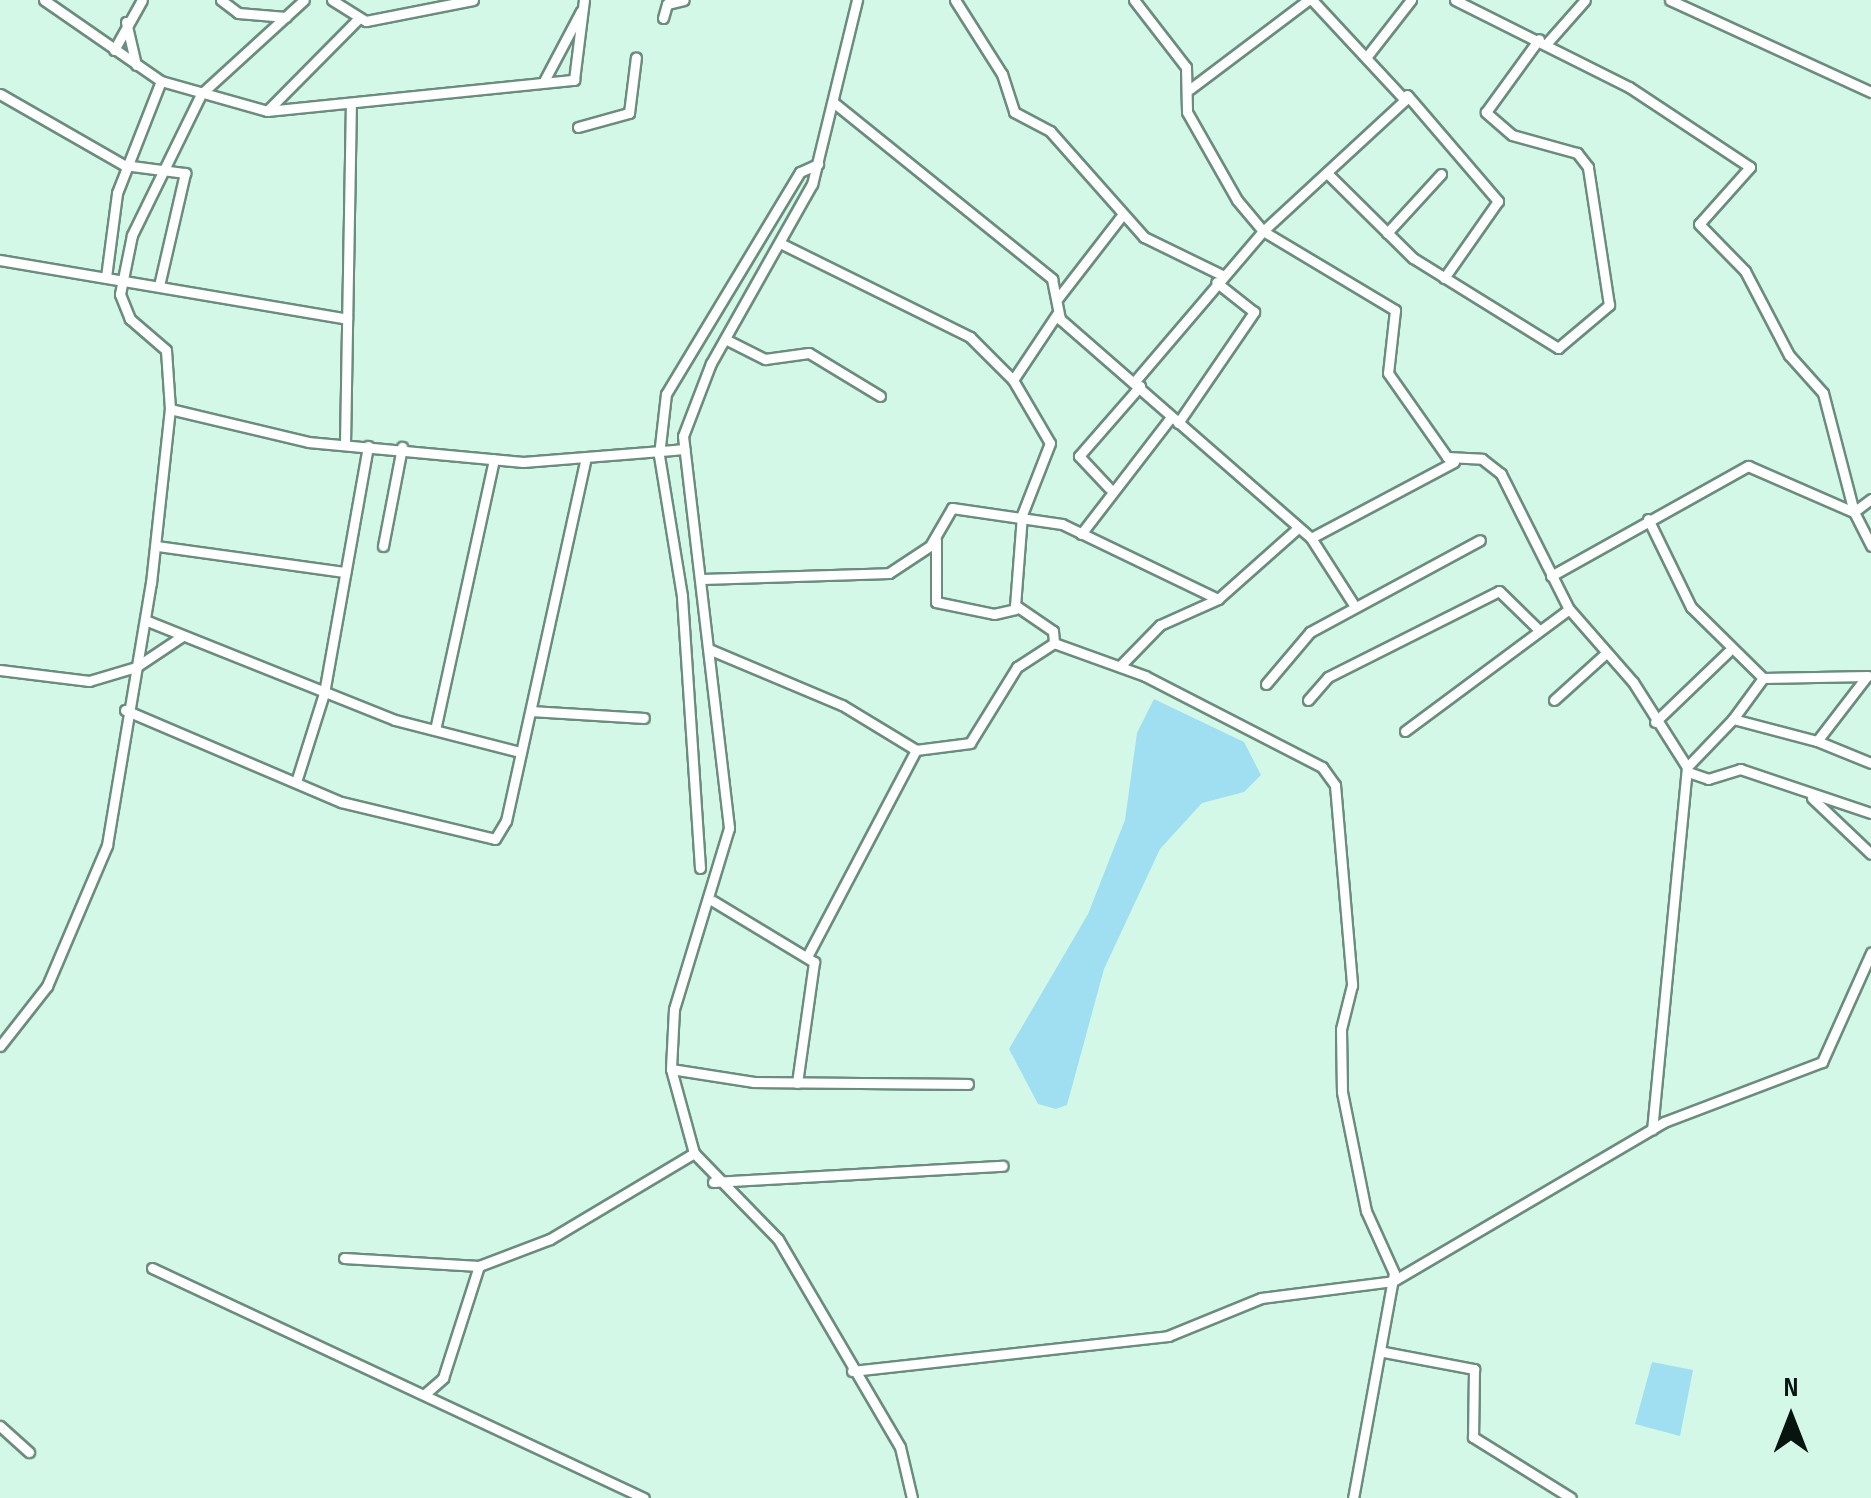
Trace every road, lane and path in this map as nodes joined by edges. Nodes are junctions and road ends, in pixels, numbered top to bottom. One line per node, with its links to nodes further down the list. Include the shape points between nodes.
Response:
1 (44, 0): 22 (street)
2 (142, 0): 20 (street)
3 (222, 0): 17 (street, via 238,13)
4 (304, 0): 17 (street)
5 (332, 0): 19 (street)
6 (473, 0): 19 (street)
7 (684, 0): 18 (street, via 667,4)
8 (857, 0): 33 (street)
9 (955, 0): 42 (street, via 1002,74 1009,106 1050,131)
10 (1134, 0): 28 (street, via 1166,31)
11 (1310, 0): 23 (street); 28 (street)
12 (1410, 0): 23 (street)
13 (1456, 0): 21 (street)
14 (1586, 0): 21 (street)
15 (1670, 0): 29 (street)
16 (584, 2): 27 (street); 27 (street, via 581,77)
17 (286, 17): 31 (street)
18 (663, 18)
19 (357, 20): 35 (street)
20 (126, 22): 22 (street); 25 (street)
21 (1543, 41): 49 (street, via 1486,112 1512,135 1584,158 1609,305 1552,350); 71 (street, via 1750,167 1699,224 1745,271 1789,354 1823,392)
22 (114, 50): 25 (street)
23 (1368, 55): 32 (street)
24 (636, 58): 36 (street, via 628,114)
25 (137, 67): 26 (street)
26 (161, 81): 31 (street); 38 (street)
27 (544, 81): 34 (street)
28 (1190, 89): 43 (street, via 1187,112)
29 (1871, 92)
30 (0, 94): 38 (street)
31 (200, 94): 35 (street); 39 (street)
32 (1406, 95): 41 (street); 49 (street, via 1498,202)
33 (833, 102): 37 (street); 52 (street, via 1052,280)
34 (351, 108): 35 (street); 54 (street)
35 (267, 111)
36 (578, 127)
37 (818, 164): 45 (street); 65 (street, via 800,172 670,376)
38 (129, 167): 39 (street); 47 (street)
39 (156, 170): 50 (street); 51 (street, via 187,176)
40 (1440, 174): 44 (street)
41 (1329, 175): 43 (street); 44 (street)
42 (1123, 214): 48 (street, via 1144,237); 52 (street)
43 (1263, 231): 48 (street); 68 (street, via 1395,310 1388,373)
44 (1387, 233): 49 (street)
45 (782, 244): 55 (street); 56 (street, via 912,302 970,338)
46 (0, 260): 47 (street)
47 (106, 278): 50 (street)
48 (1219, 278): 57 (street); 60 (street, via 1254,312)
49 (1444, 278)
50 (120, 281): 51 (street); 59 (street, via 130,319 166,350)
51 (159, 286): 54 (street)
52 (1057, 299): 53 (street)
53 (1057, 314): 56 (street); 57 (street)
54 (346, 318): 61 (street)
55 (726, 340): 58 (street, via 765,359 809,353); 64 (street, via 685,424)
56 (1012, 380): 72 (street, via 1050,443)
57 (1137, 384): 60 (street); 69 (street, via 1079,456)
58 (880, 396)
59 (170, 409): 61 (street); 79 (street)
60 (1174, 420): 69 (street); 74 (street)
61 (346, 444): 62 (street)
62 (368, 446): 63 (street); 82 (street)
63 (402, 447): 66 (street); 80 (street)
64 (684, 449): 65 (street); 84 (street)
65 (659, 454): 67 (street); 121 (street, via 682,596)
66 (494, 459): 67 (street); 110 (street)
67 (585, 462): 106 (street)
68 (1454, 462): 76 (street); 83 (street, via 1482,460 1501,474)
69 (1109, 488): 75 (street)
70 (1871, 500): 71 (street)
71 (1854, 512): 73 (street, via 1748,466); 81 (street)
72 (1022, 515): 75 (street); 77 (street, via 947,509); 87 (street)
73 (1648, 519): 83 (street); 94 (street, via 1691,608)
74 (1298, 528): 76 (street); 85 (street)
75 (1081, 534): 85 (street)
76 (1311, 538): 86 (street)
77 (936, 540): 84 (street, via 871,578); 87 (street, via 936,602 994,614)
78 (1480, 540): 86 (street)
79 (157, 546): 82 (street); 89 (street)
80 (383, 546)
81 (1871, 546)
82 (345, 572): 102 (street)
83 (1552, 576): 88 (street)
84 (702, 579): 93 (street)
85 (1218, 599): 96 (street, via 1160,626)
86 (1354, 605): 101 (street, via 1294,644)
87 (1016, 609): 92 (street, via 1048,627)
88 (1569, 609): 90 (street); 95 (street)
89 (144, 620): 91 (street); 97 (street)
90 (1539, 630): 103 (street, via 1498,591 1328,677); 111 (street)
91 (181, 636): 97 (street); 102 (street)
92 (1054, 643): 96 (street); 113 (street, via 1017,666 970,743)
93 (711, 650): 113 (street, via 842,706); 122 (street, via 730,828)
94 (1728, 652): 100 (street); 109 (street)
95 (1606, 653): 104 (street); 109 (street)
96 (1121, 665): 136 (street, via 1322,768 1334,785 1352,985 1341,1029 1342,1092 1366,1211 1388,1248)
97 (136, 668): 98 (street, via 89,681); 105 (street)
98 (0, 670)
99 (1869, 676): 100 (street); 112 (street)
100 (1763, 678): 108 (street)
101 (1266, 684)
102 (324, 694): 110 (street); 117 (street)
103 (1308, 700)
104 (1554, 700)
105 (125, 710): 117 (street); 125 (street, via 103,857 48,986)
106 (531, 711): 107 (street); 114 (street)
107 (644, 718)
108 (1733, 719): 112 (street); 116 (street)
109 (1655, 722): 116 (street)
110 (435, 730): 114 (street)
111 (1405, 731)
112 (1817, 741): 115 (street)
113 (916, 750): 123 (street)
114 (520, 752): 117 (street, via 506,820 488,842)
115 (1871, 764)
116 (1687, 770): 118 (street, via 1708,778 1740,769); 129 (street)
117 (296, 782)
118 (1810, 796): 119 (street); 120 (street)
119 (1871, 812)
120 (1871, 854)
121 (700, 868)
122 (713, 901): 123 (street); 126 (street, via 674,1009)
123 (807, 957): 127 (street, via 816,970)
124 (1870, 959): 129 (street, via 1822,1062)
125 (0, 1046)
126 (671, 1069): 127 (street); 130 (street)
127 (797, 1083): 128 (street)
128 (968, 1084)
129 (1652, 1129): 136 (street, via 1453,1254)
130 (694, 1153): 132 (street); 134 (street, via 550,1238)
131 (1003, 1166): 132 (street)
132 (712, 1182): 138 (street, via 778,1239)
133 (344, 1258): 134 (street)
134 (479, 1266): 139 (street, via 449,1362)
135 (152, 1268): 139 (street)
136 (1393, 1281): 137 (street); 138 (street, via 1261,1298 1168,1336)
137 (1384, 1352): 144 (street); 145 (street, via 1474,1369 1473,1437)
138 (852, 1372): 143 (street, via 900,1447)
139 (426, 1393): 142 (street)
140 (0, 1426): 141 (street)
141 (29, 1452)
142 (644, 1498)
143 (912, 1498)
144 (1353, 1498)
145 (1571, 1498)

